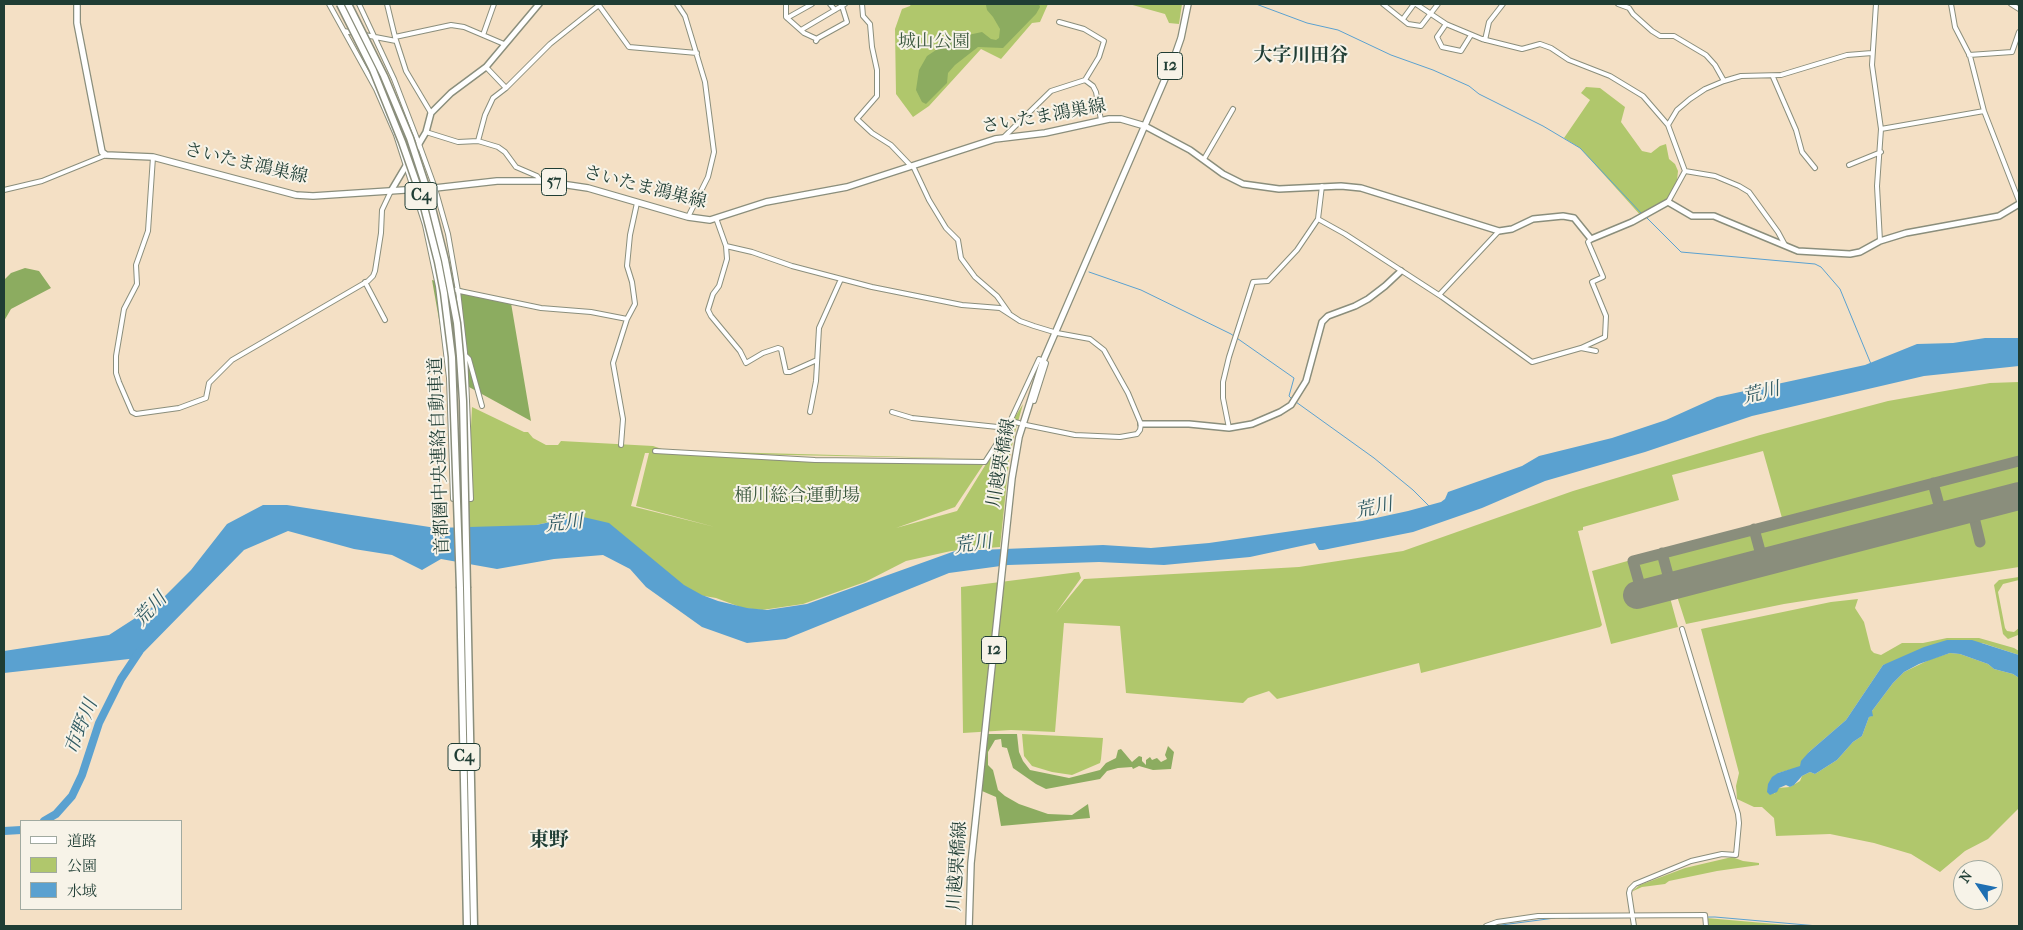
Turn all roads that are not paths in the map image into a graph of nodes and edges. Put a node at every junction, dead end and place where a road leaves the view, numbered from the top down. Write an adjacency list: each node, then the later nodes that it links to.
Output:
1 (77, 4): 64 (main road)
2 (329, 4): 35 (street)
3 (339, 4): 120 (highway, 首都圏中央連絡自動車道 / C4, bridge)
4 (348, 4): 47 (highway, 首都圏中央連絡自動車道 / C4, bridge)
5 (352, 4): 47 (highway, bridge)
6 (359, 4): 39 (street)
7 (387, 4): 40 (street)
8 (494, 4): 37 (street)
9 (540, 4): 42 (street)
10 (598, 4): 43 (street); 51 (street)
11 (677, 4): 43 (street)
12 (786, 4): 30 (street)
13 (812, 4): 30 (street)
14 (830, 4): 28 (street)
15 (844, 4): 28 (street); 34 (street)
16 (862, 4): 69 (street)
17 (1188, 4): 57 (main road, 川越栗橋線 / 12)
18 (1383, 4): 31 (street)
19 (1416, 4): 29 (street); 31 (street)
20 (1438, 4): 29 (street)
21 (1503, 4): 41 (street)
22 (1618, 4): 26 (street)
23 (1876, 4): 44 (street)
24 (1951, 4): 45 (street)
25 (2011, 4): 27 (street)
26 (1627, 5): 50 (street)
27 (2019, 9)
28 (835, 10): 34 (street)
29 (1430, 13): 31 (street); 33 (street)
30 (788, 18): 34 (street)
31 (1403, 19)
32 (1059, 22): 49 (street)
33 (1446, 24): 38 (street); 38 (street)
34 (801, 30)
35 (344, 31): 39 (street); 67 (street)
36 (2019, 32): 45 (street)
37 (483, 35): 40 (street); 42 (street)
38 (1471, 35): 41 (street)
39 (374, 36): 40 (street); 62 (street)
40 (395, 39): 54 (street)
41 (1485, 40): 56 (street)
42 (504, 44): 46 (street)
43 (697, 53): 81 (street)
44 (1872, 53): 48 (street); 58 (street)
45 (1969, 55): 53 (street)
46 (486, 66): 51 (street); 54 (street)
47 (384, 76): 121 (highway, 首都圏中央連絡自動車道 / C4, bridge)
48 (1773, 77): 50 (street); 70 (street)
49 (1085, 80): 55 (street); 60 (street)
50 (1724, 81): 56 (street)
51 (506, 88): 61 (street)
52 (1233, 109): 66 (street)
53 (1984, 111): 58 (street); 79 (street)
54 (431, 113): 59 (street)
55 (1101, 120): 57 (main road, さいたま鴻巣線 / 57); 60 (main road, さいたま鴻巣線 / 57)
56 (1668, 125): 71 (street)
57 (1145, 126): 66 (street); 98 (main road, 川越栗橋線 / 12)
58 (1881, 129): 63 (street)
59 (426, 132): 61 (street); 62 (street)
60 (1004, 137): 69 (main road, さいたま鴻巣線 / 57)
61 (478, 141): 72 (street)
62 (419, 144): 67 (street); 74 (street)
63 (1881, 152): 68 (street); 86 (street)
64 (106, 155): 65 (main road, さいたま鴻巣線 / 57); 76 (street)
65 (153, 157): 77 (main road, さいたま鴻巣線 / 57); 91 (street)
66 (1204, 159): 73 (street)
67 (406, 165): 75 (street); 77 (street)
68 (1848, 165)
69 (912, 166): 82 (main road, さいたま鴻巣線 / 57); 95 (street)
70 (1815, 168)
71 (1685, 171): 78 (street); 87 (street)
72 (541, 181): 74 (main road, さいたま鴻巣線 / 57); 80 (main road, さいたま鴻巣線 / 57)
73 (1322, 186): 83 (street); 84 (street)
74 (435, 188): 75 (main road, さいたま鴻巣線 / 57); 93 (street)
75 (414, 189): 77 (main road, さいたま鴻巣線 / 57); 92 (street)
76 (4, 190)
77 (391, 191): 91 (street)
78 (1668, 202): 85 (street); 87 (street)
79 (2019, 202): 86 (street)
80 (637, 204): 81 (main road, さいたま鴻巣線 / 57); 96 (street)
81 (688, 217): 82 (main road, さいたま鴻巣線 / 57)
82 (716, 218): 88 (street)
83 (1318, 219): 89 (street); 113 (street)
84 (1499, 231): 85 (street); 94 (street)
85 (1591, 239): 99 (street)
86 (1880, 241): 87 (street)
87 (1785, 245)
88 (726, 246): 90 (street); 102 (street)
89 (1401, 271): 94 (street); 113 (street)
90 (842, 279): 95 (street); 102 (street)
91 (365, 282): 97 (street)
92 (438, 286): 93 (street); 115 (street)
93 (458, 291): 96 (street); 101 (street)
94 (1439, 295): 99 (street)
95 (1009, 313): 98 (street)
96 (627, 319): 116 (street)
97 (385, 320)
98 (1057, 333): 103 (main road, 川越栗橋線 / 12); 111 (street)
99 (1581, 348): 100 (street)
100 (1596, 351)
101 (465, 355): 105 (street); 114 (street)
102 (817, 360): 106 (street)
103 (1043, 361): 104 (street); 108 (street); 122 (main road, 川越栗橋線 / 12)
104 (1034, 401)
105 (482, 406)
106 (810, 412)
107 (892, 412): 112 (street)
108 (1010, 421): 109 (street); 112 (street)
109 (1018, 423)
110 (1026, 424): 111 (street)
111 (1141, 424): 113 (street)
112 (1007, 428): 117 (street)
113 (1228, 428)
114 (469, 437): 115 (street); 115 (street)
115 (450, 439)
116 (621, 445)
117 (655, 451)
118 (1682, 629): 119 (street)
119 (1632, 917): 123 (street); 124 (street); 125 (street)
120 (467, 926)
121 (474, 926)
122 (969, 926)
123 (1486, 926)
124 (1634, 926)
125 (1706, 926)

